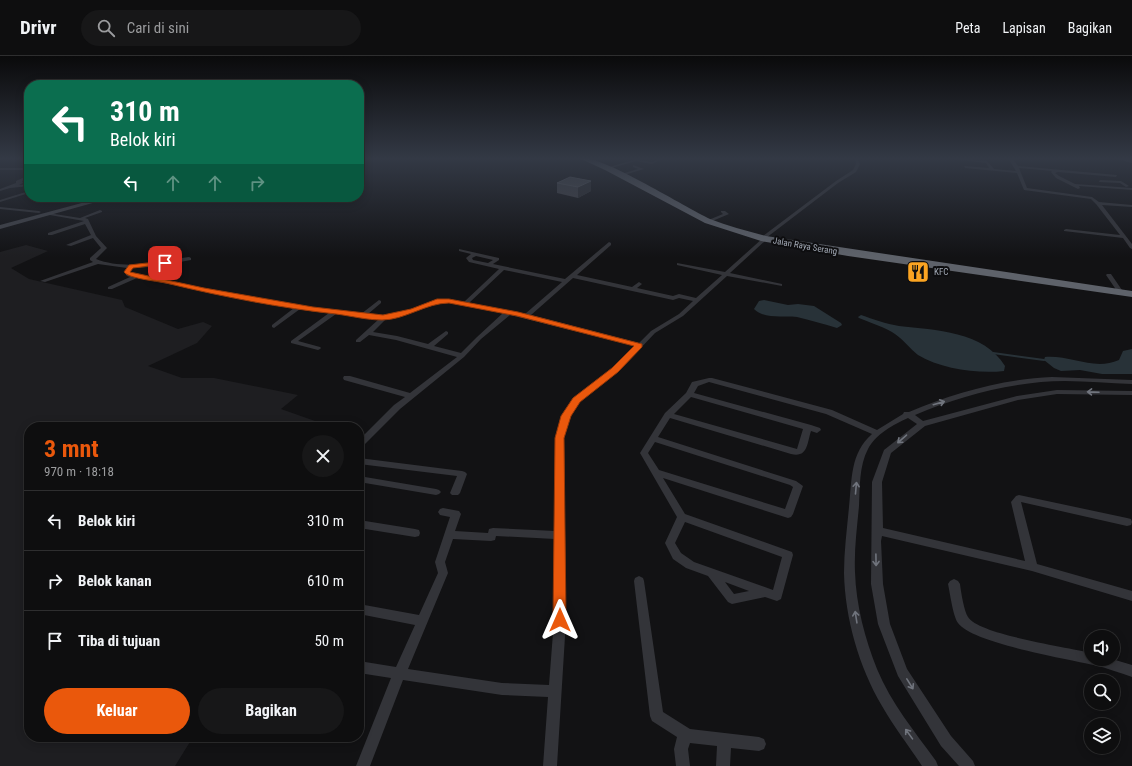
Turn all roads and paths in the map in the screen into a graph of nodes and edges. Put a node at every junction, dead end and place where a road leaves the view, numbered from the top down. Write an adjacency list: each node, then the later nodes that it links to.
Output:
1 (652, 191): 18 (highway, Jalan Raya Serang)
2 (825, 191): 25 (street)
3 (1043, 191): 6 (street)
4 (1080, 191): 6 (street)
5 (24, 194): 7 (street)
6 (1084, 196): 10 (street)
7 (0, 201)
8 (76, 202): 14 (main road)
9 (93, 202): 16 (main road)
10 (1098, 203): 11 (street); 21 (street)
11 (1132, 206)
12 (0, 208): 14 (street)
13 (100, 211): 17 (street)
14 (39, 212): 19 (main road)
15 (724, 212): 18 (street)
16 (50, 214): 17 (street); 20 (main road)
17 (84, 220): 22 (street); 23 (street)
18 (708, 221): 25 (highway, Jalan Raya Serang)
19 (0, 222)
20 (0, 227)
21 (1118, 232): 24 (street); 24 (street)
22 (50, 234)
23 (94, 236): 26 (street); 32 (street)
24 (1123, 237): 28 (street)
25 (764, 238): 37 (street); 47 (highway, Jalan Raya Serang)
26 (69, 244)
27 (609, 244): 40 (street)
28 (1132, 247)
29 (461, 250): 30 (street)
30 (475, 254): 34 (street); 34 (street)
31 (189, 259): 35 (street)
32 (98, 262): 35 (street); 41 (street)
33 (679, 264): 37 (street)
34 (489, 265): 36 (street)
35 (131, 266): 39 (street)
36 (503, 268): 42 (street); 50 (street)
37 (725, 274): 44 (street); 48 (street)
38 (1109, 275): 47 (street)
39 (137, 276): 45 (street); 51 (street)
40 (573, 276): 42 (street); 46 (street)
41 (44, 281)
42 (565, 281): 55 (street)
43 (639, 284): 46 (street)
44 (780, 285)
45 (110, 288)
46 (633, 289): 48 (street)
47 (1128, 295)
48 (697, 300): 61 (street)
49 (379, 302): 54 (street)
50 (465, 304): 53 (street); 56 (street)
51 (299, 307): 52 (street); 57 (street)
52 (335, 312): 54 (street); 63 (street)
53 (509, 312): 55 (street); 64 (street)
54 (363, 315): 56 (street)
55 (526, 316): 61 (street)
56 (383, 318): 58 (street)
57 (274, 326)
58 (368, 333): 60 (street); 62 (street)
59 (446, 333): 62 (street)
60 (358, 341)
61 (640, 345): 90 (street)
62 (429, 347): 64 (street)
63 (318, 348)
64 (462, 356): 69 (street)
65 (347, 378): 69 (street)
66 (1132, 382): 70 (street, one-way to 66)
67 (1132, 393): 72 (street, one-way to 72)
68 (689, 394): 71 (street); 73 (street); 75 (street)
69 (412, 396): 77 (street)
70 (907, 414): 72 (street); 75 (street)
71 (668, 415): 73 (street); 76 (street)
72 (922, 424): 87 (street, one-way to 87)
73 (808, 427): 74 (street)
74 (817, 430)
75 (877, 433): 112 (street, one-way to 75)
76 (653, 438): 79 (street); 79 (street)
77 (364, 440)
78 (364, 462): 82 (street)
79 (655, 472): 84 (street)
80 (364, 480): 81 (street)
81 (436, 492)
82 (455, 493)
83 (443, 512): 89 (street)
84 (682, 517): 92 (street); 95 (street)
85 (1127, 522): 91 (street)
86 (364, 525): 88 (street)
87 (878, 531): 91 (street); 113 (street, one-way to 113)
88 (415, 534)
89 (448, 535): 90 (street); 98 (street)
90 (560, 535): 104 (street)
91 (1032, 566): 96 (street)
92 (711, 572): 95 (street); 95 (street)
93 (639, 582): 105 (street)
94 (954, 584): 99 (street)
95 (766, 592)
96 (1132, 596)
97 (364, 610): 98 (street)
98 (422, 621): 103 (street)
99 (1084, 657)
100 (1115, 666): 102 (street)
101 (364, 669): 103 (street)
102 (1132, 671)
103 (399, 674): 104 (street); 108 (street)
104 (554, 691): 109 (street)
105 (688, 736): 106 (street); 110 (street)
106 (724, 740): 107 (street); 111 (street)
107 (759, 744)
108 (362, 766)
109 (550, 766)
110 (683, 766)
111 (723, 766)
112 (931, 766)
113 (968, 766)

